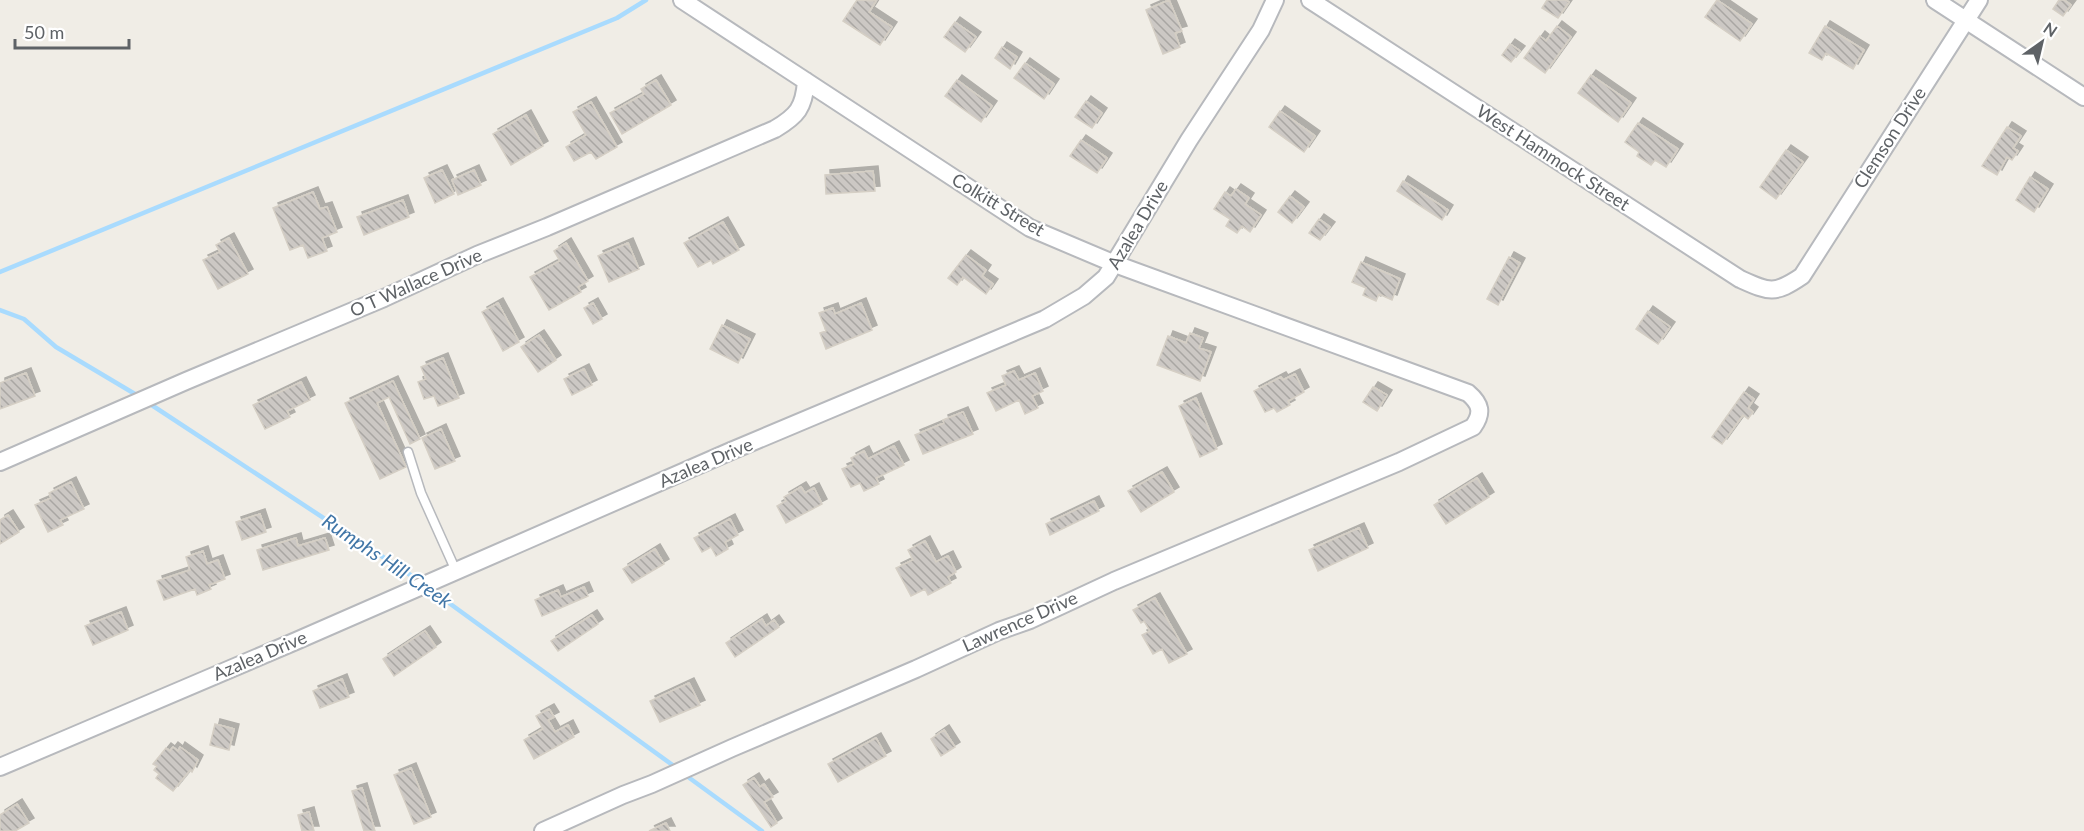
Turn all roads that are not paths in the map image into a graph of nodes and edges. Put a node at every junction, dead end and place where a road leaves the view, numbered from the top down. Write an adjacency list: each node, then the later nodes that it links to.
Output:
1 (682, 0): 7 (street, Colkitt Street)
2 (1275, 0): 9 (street, Azalea Drive)
3 (1310, 0): 10 (street, West Hammock Street)
4 (1935, 0): 6 (street)
5 (1979, 0): 6 (street, Clemson Drive)
6 (1966, 20): 8 (street); 10 (street, Clemson Drive)
7 (806, 81): 9 (street, Colkitt Street); 13 (street, O T Wallace Drive)
8 (2084, 97)
9 (1115, 264): 11 (street, Colkitt Street); 14 (street, Azalea Drive)
10 (1802, 276)
11 (1478, 402): 16 (street, Lawrence Drive)
12 (408, 452): 14 (lane)
13 (0, 462)
14 (456, 571): 15 (street, Azalea Drive)
15 (0, 767)
16 (543, 831)

